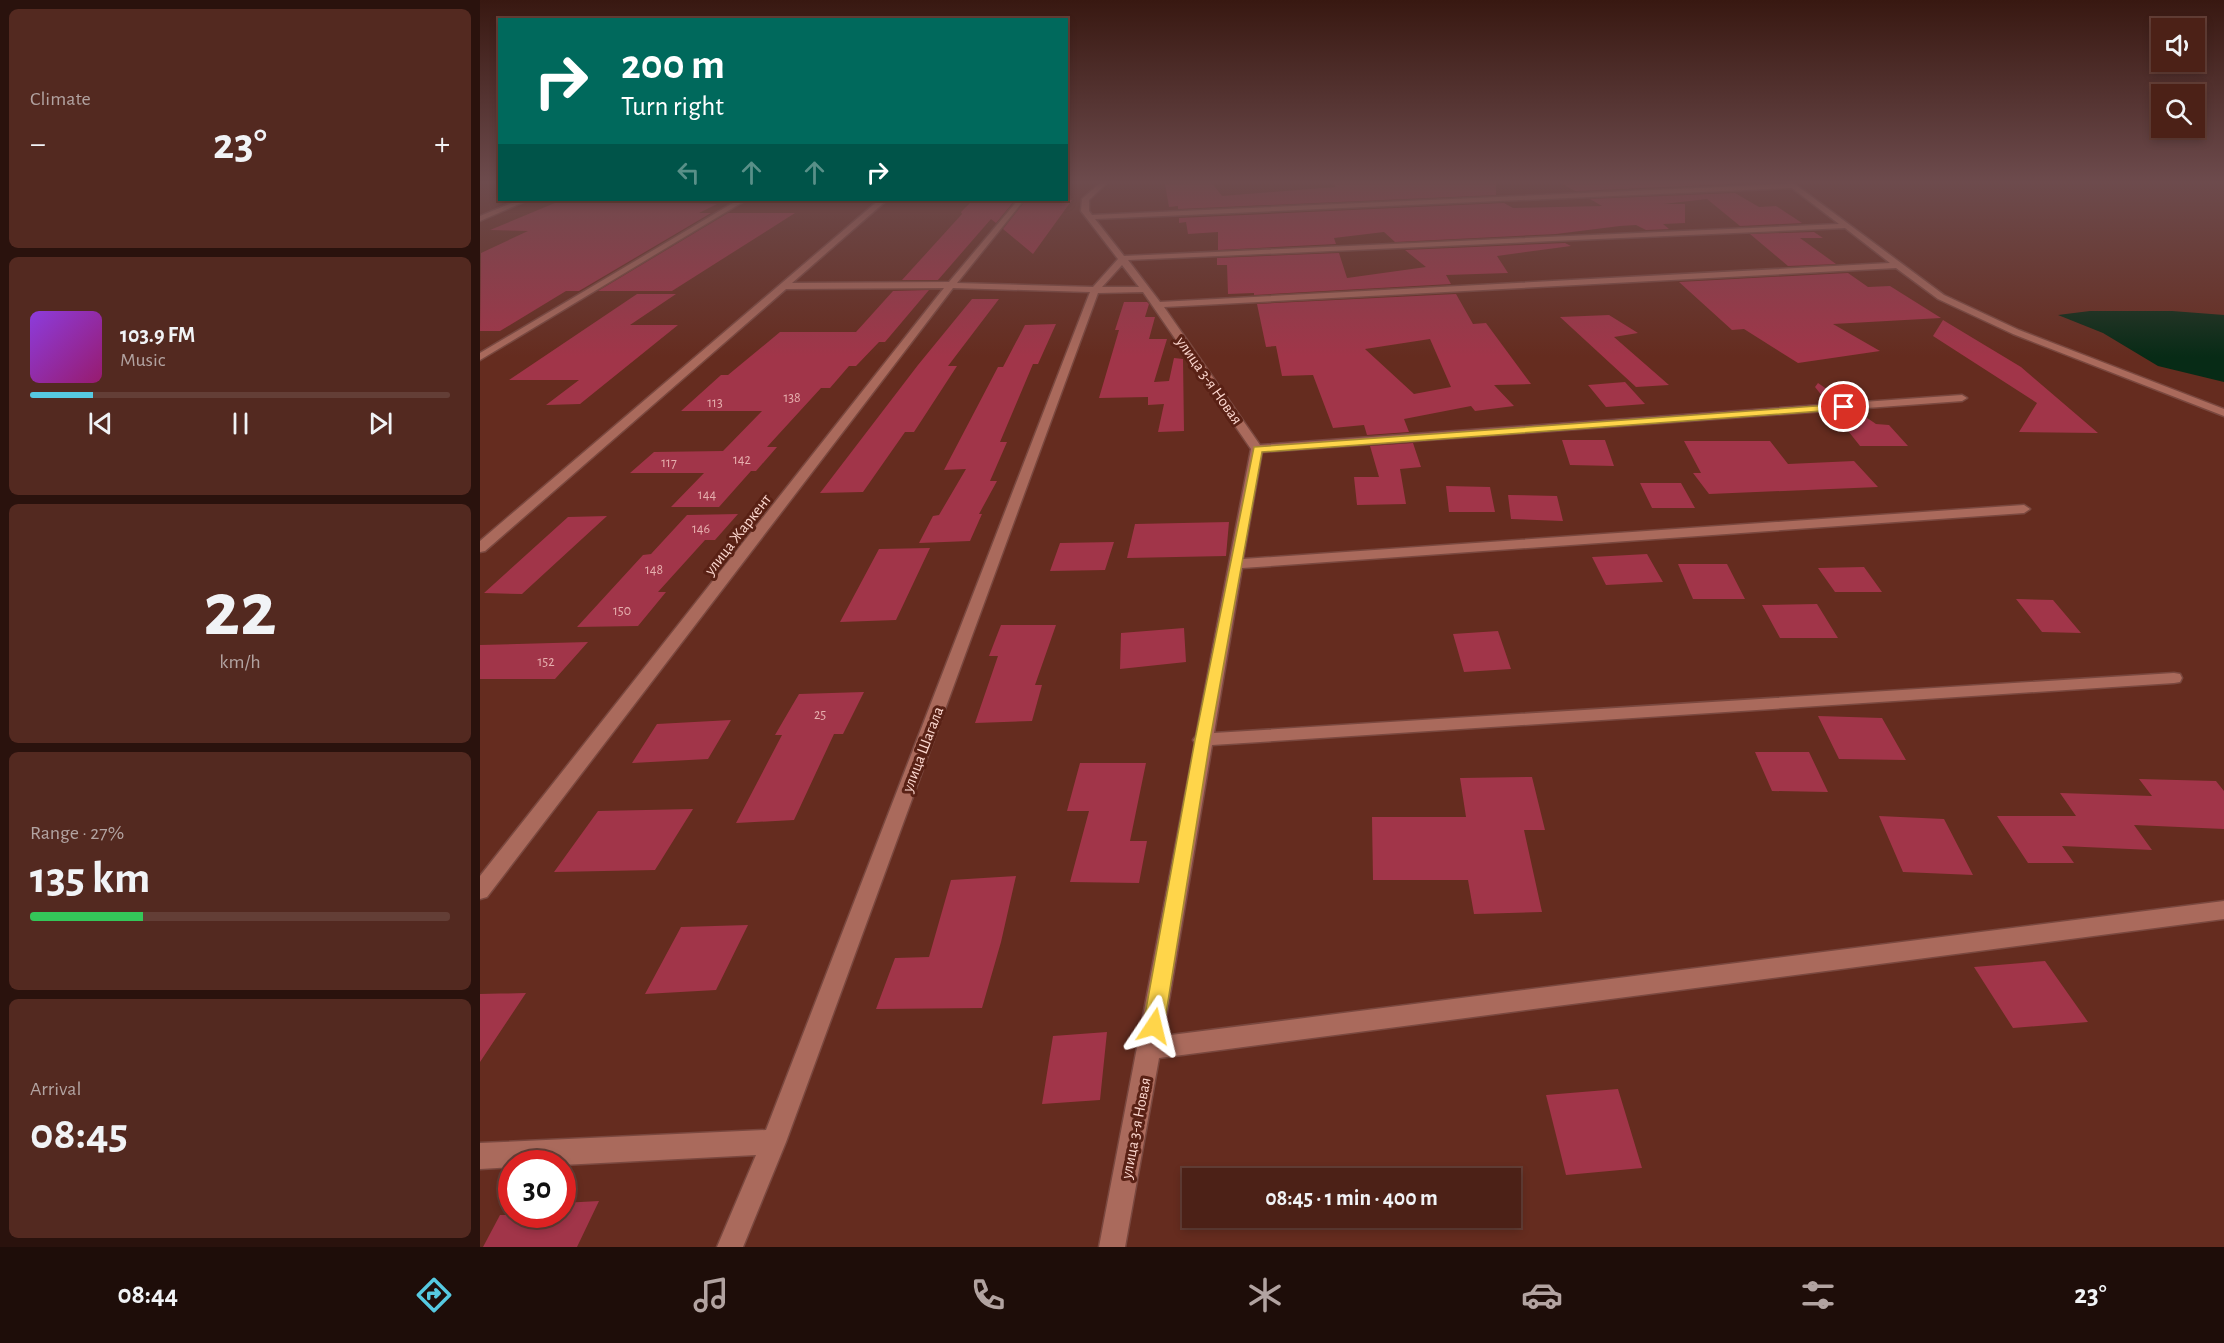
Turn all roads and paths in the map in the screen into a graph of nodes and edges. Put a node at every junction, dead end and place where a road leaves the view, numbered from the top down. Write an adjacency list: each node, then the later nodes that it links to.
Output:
1 (675, 240): 14 (street)
2 (837, 240): 10 (street)
3 (988, 240): 9 (street, улица Жаркент)
4 (1110, 240): 7 (street, улица 3-я Новая)
5 (1526, 240): 7 (street)
6 (1865, 240): 8 (street)
7 (1124, 258): 11 (street, улица 3-я Новая); 12 (street, улица Шагала)
8 (1897, 265): 13 (street); 16 (street)
9 (951, 285): 10 (street); 12 (street); 23 (street, улица Жаркент)
10 (784, 286): 19 (street)
11 (1146, 289): 12 (street); 13 (street, улица 3-я Новая)
12 (1095, 290): 26 (street, улица Шагала)
13 (1158, 305): 17 (street, улица 3-я Новая)
14 (480, 357)
15 (1962, 398): 17 (street)
16 (2224, 412)
17 (1257, 449): 20 (street, улица 3-я Новая)
18 (2024, 508): 20 (street)
19 (480, 548)
20 (1236, 564): 22 (street, улица 3-я Новая)
21 (2174, 678): 22 (street)
22 (1203, 740): 25 (street, улица 3-я Новая)
23 (480, 891)
24 (2224, 910): 25 (street)
25 (1150, 1048): 29 (street, улица 3-я Новая)
26 (774, 1142): 27 (street); 28 (street, улица Шагала)
27 (480, 1156)
28 (730, 1247)
29 (1112, 1247)

